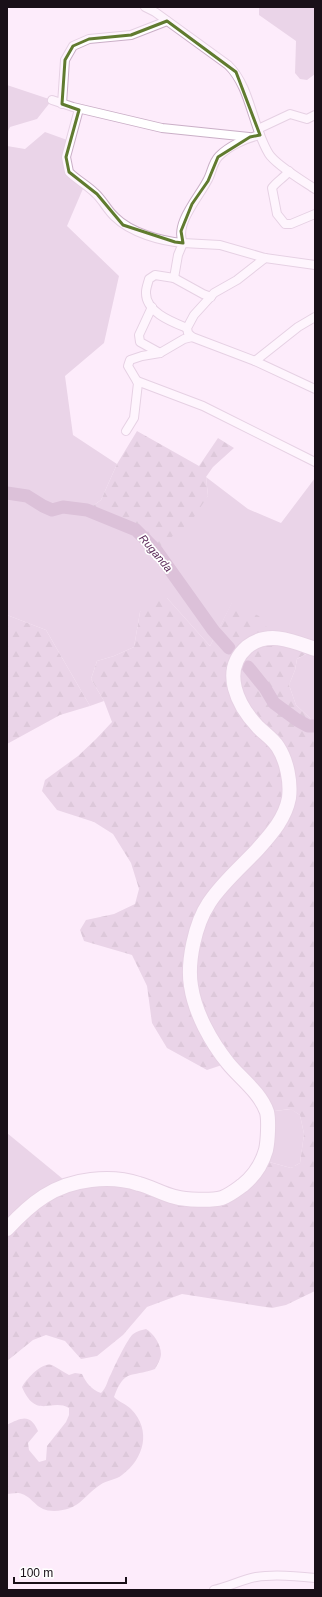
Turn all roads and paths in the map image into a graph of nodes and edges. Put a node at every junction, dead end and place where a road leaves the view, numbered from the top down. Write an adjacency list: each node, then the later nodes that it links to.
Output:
1 (145, 7): 2 (street)
2 (159, 11): 3 (street)
3 (167, 20): 5 (street); 8 (street)
4 (52, 100): 5 (street)
5 (62, 104): 6 (street)
6 (79, 109): 9 (street); 13 (street)
7 (315, 114): 8 (street)
8 (259, 132): 9 (street); 10 (street)
9 (250, 137): 13 (street)
10 (289, 171): 11 (street); 12 (street)
11 (315, 189)
12 (315, 214)
13 (183, 243): 14 (street); 16 (street)
14 (265, 258): 15 (street); 17 (street)
15 (315, 265)
16 (174, 278): 17 (street); 18 (street)
17 (211, 297): 20 (street)
18 (152, 307): 20 (street); 22 (street)
19 (315, 317): 23 (street)
20 (187, 328): 21 (street)
21 (192, 337): 22 (street); 23 (street)
22 (160, 353): 24 (street)
23 (255, 361): 25 (street)
24 (137, 381): 26 (street); 27 (street)
25 (315, 389)
26 (126, 431)
27 (315, 462)
28 (315, 649): 29 (highway)
29 (7, 1229)
30 (315, 1578): 31 (street)
31 (214, 1590)

